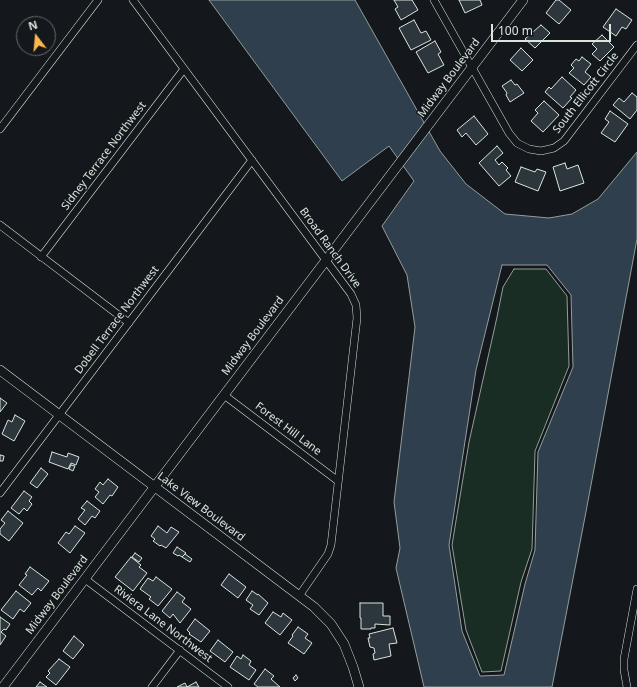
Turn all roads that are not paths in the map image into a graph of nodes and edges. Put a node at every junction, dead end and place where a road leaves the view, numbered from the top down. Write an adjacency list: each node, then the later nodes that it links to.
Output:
1 (98, 0): 8 (street)
2 (133, 0): 7 (street, Broad Ranch Drive)
3 (434, 0): 6 (street, South Ellicott Circle)
4 (523, 0): 6 (street, Midway Boulevard)
5 (637, 45): 6 (street, South Ellicott Circle)
6 (472, 67): 12 (street, Midway Boulevard)
7 (184, 68): 9 (street, Broad Ranch Drive); 11 (street, Sidney Terrace Northwest)
8 (0, 129)
9 (252, 160): 12 (street, Broad Ranch Drive); 13 (street, Dobell Terrace Northwest)
10 (0, 225): 11 (street)
11 (41, 257): 13 (street)
12 (326, 260): 15 (street, Midway Boulevard); 17 (street, Broad Ranch Drive)
13 (129, 323): 16 (street, Dobell Terrace Northwest)
14 (0, 370): 16 (street, Lake View Boulevard)
15 (224, 395): 17 (street, Forest Hill Lane); 18 (street, Midway Boulevard)
16 (59, 415): 18 (street, Lake View Boulevard); 19 (street, Dobell Terrace Northwest)
17 (338, 482): 22 (street, Broad Ranch Drive)
18 (154, 487): 20 (street, Midway Boulevard); 22 (street, Lake View Boulevard)
19 (0, 493)
20 (84, 579): 23 (street, Riviera Lane Northwest); 24 (street, Midway Boulevard)
21 (637, 589): 28 (street)
22 (299, 596): 27 (street, Lake View Boulevard)
23 (180, 650): 25 (street); 26 (street, Riviera Lane Northwest)
24 (3, 687)
25 (152, 687)
26 (228, 687)
27 (359, 687)
28 (627, 687)

